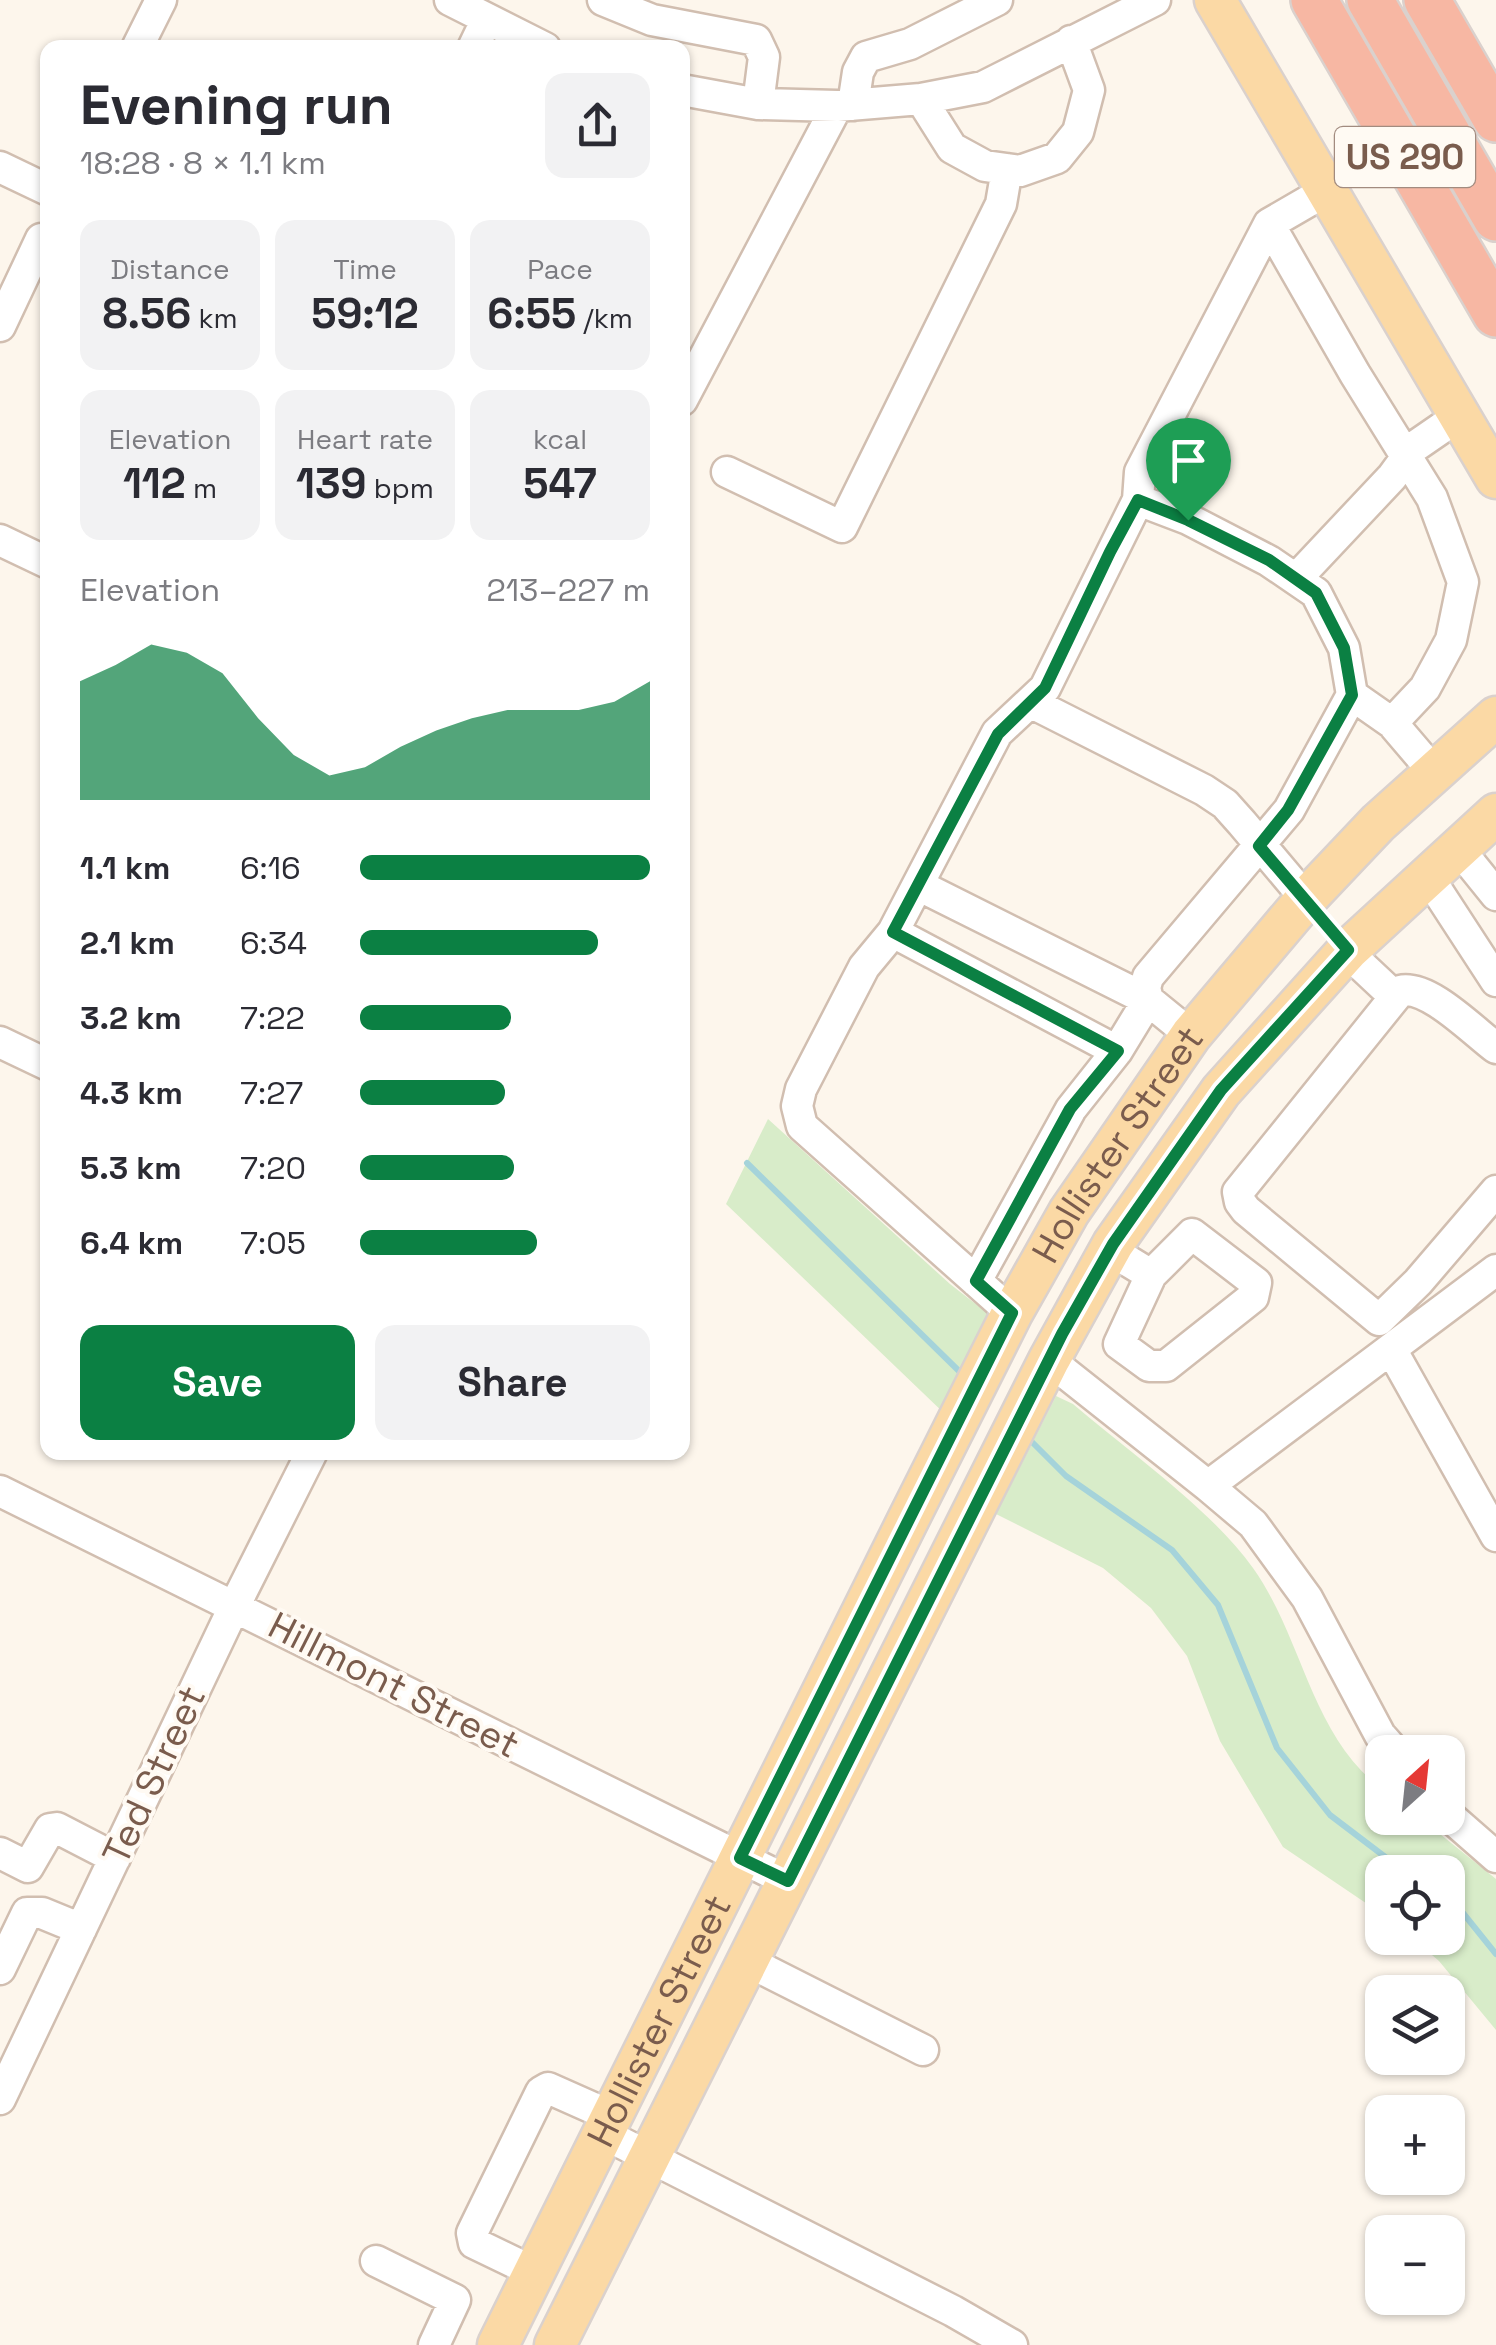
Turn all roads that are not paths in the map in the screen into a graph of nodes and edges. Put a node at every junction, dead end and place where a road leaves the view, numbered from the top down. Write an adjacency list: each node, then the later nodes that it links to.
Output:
1 (161, 0): 11 (street)
2 (602, 0): 17 (street)
3 (997, 0): 18 (street)
4 (1156, 0): 14 (street)
5 (1215, 0): 23 (main road)
6 (1314, 0): 27 (highway, US 290)
7 (1370, 0): 24 (highway)
8 (1427, 0): 19 (highway, US 290)
9 (454, 1): 10 (street)
10 (488, 19): 12 (street); 13 (street)
11 (141, 40)
12 (477, 40)
13 (529, 40)
14 (1071, 41): 16 (street); 21 (street)
15 (690, 91): 17 (street)
16 (921, 99): 18 (street); 21 (street)
17 (758, 104): 18 (street)
18 (845, 106): 29 (street)
19 (1496, 120)
20 (0, 167): 22 (street)
21 (1006, 169): 32 (street)
22 (40, 186)
23 (1326, 191): 25 (street); 30 (main road)
24 (1496, 218)
25 (1269, 224): 31 (street); 34 (street)
26 (40, 239): 28 (street)
27 (1496, 314)
28 (0, 326)
29 (690, 386)
30 (1459, 416): 31 (street); 33 (main road)
31 (1406, 456): 37 (street); 41 (street)
32 (727, 472)
33 (1496, 478)
34 (1138, 500): 37 (street); 39 (street)
35 (0, 540): 36 (street)
36 (40, 559)
37 (1296, 579): 38 (street)
38 (1352, 695): 41 (street); 44 (street)
39 (1032, 703): 44 (street); 47 (street)
40 (1496, 717): 42 (main road, Hollister Street)
41 (1392, 723): 42 (street)
42 (1433, 770): 49 (main road, Hollister Street)
43 (1496, 814): 45 (main road, Hollister Street)
44 (1259, 846): 49 (street); 55 (street)
45 (1458, 848): 46 (main road, Hollister Street); 48 (street)
46 (1427, 875): 52 (main road, Hollister Street); 53 (street)
47 (918, 886): 51 (street); 55 (street)
48 (1496, 896): 50 (street)
49 (1306, 898): 52 (main road); 57 (main road, Hollister Street)
50 (1496, 917)
51 (893, 932): 60 (street); 68 (street)
52 (1347, 951): 54 (street); 65 (main road, Hollister Street)
53 (1495, 979): 56 (street)
54 (1395, 997): 56 (street); 63 (street)
55 (1148, 1000): 57 (street); 60 (street)
56 (1455, 1016): 59 (street)
57 (1192, 1035): 64 (main road, Hollister Street)
58 (0, 1042): 61 (street)
59 (1496, 1048)
60 (1118, 1051): 62 (street)
61 (40, 1061)
62 (1028, 1189): 64 (street); 68 (street)
63 (1496, 1191)
64 (1069, 1212): 69 (main road, Hollister Street)
65 (1110, 1250): 67 (street); 71 (main road, Hollister Street)
66 (1496, 1270): 70 (street)
67 (1151, 1275): 67 (street)
68 (976, 1281): 69 (street)
69 (1012, 1313): 82 (main road, Hollister Street)
70 (1391, 1349): 73 (street); 75 (street)
71 (1049, 1360): 73 (street); 84 (main road, Hollister Street)
72 (308, 1460): 76 (street, Ted Street)
73 (1208, 1486): 77 (street)
74 (0, 1491): 76 (street, Hillmont Street)
75 (1496, 1536)
76 (235, 1605): 81 (street, Ted Street); 82 (street, Hillmont Street)
77 (1380, 1735)
78 (1465, 1830): 80 (street)
79 (0, 1853): 83 (street)
80 (1496, 1856)
81 (114, 1858): 83 (street); 86 (street, Ted Street)
82 (740, 1858): 84 (street, Hillmont Street); 92 (main road, Hollister Street)
83 (28, 1867): 85 (street)
84 (788, 1881): 87 (main road, Hollister Street)
85 (27, 1913): 86 (street); 88 (street)
86 (81, 1928): 90 (street, Ted Street)
87 (748, 1961): 89 (street); 93 (main road, Hollister Street)
88 (0, 1969)
89 (924, 2050)
90 (9, 2055): 91 (street, Ted Street)
91 (0, 2100)
92 (608, 2125): 93 (street); 95 (main road, Hollister Street); 95 (street)
93 (649, 2157): 98 (main road, Hollister Street); 99 (street)
94 (376, 2262): 96 (street)
95 (534, 2272): 97 (main road, Hollister Street)
96 (434, 2345)
97 (498, 2345)
98 (555, 2345)
99 (1012, 2345)

